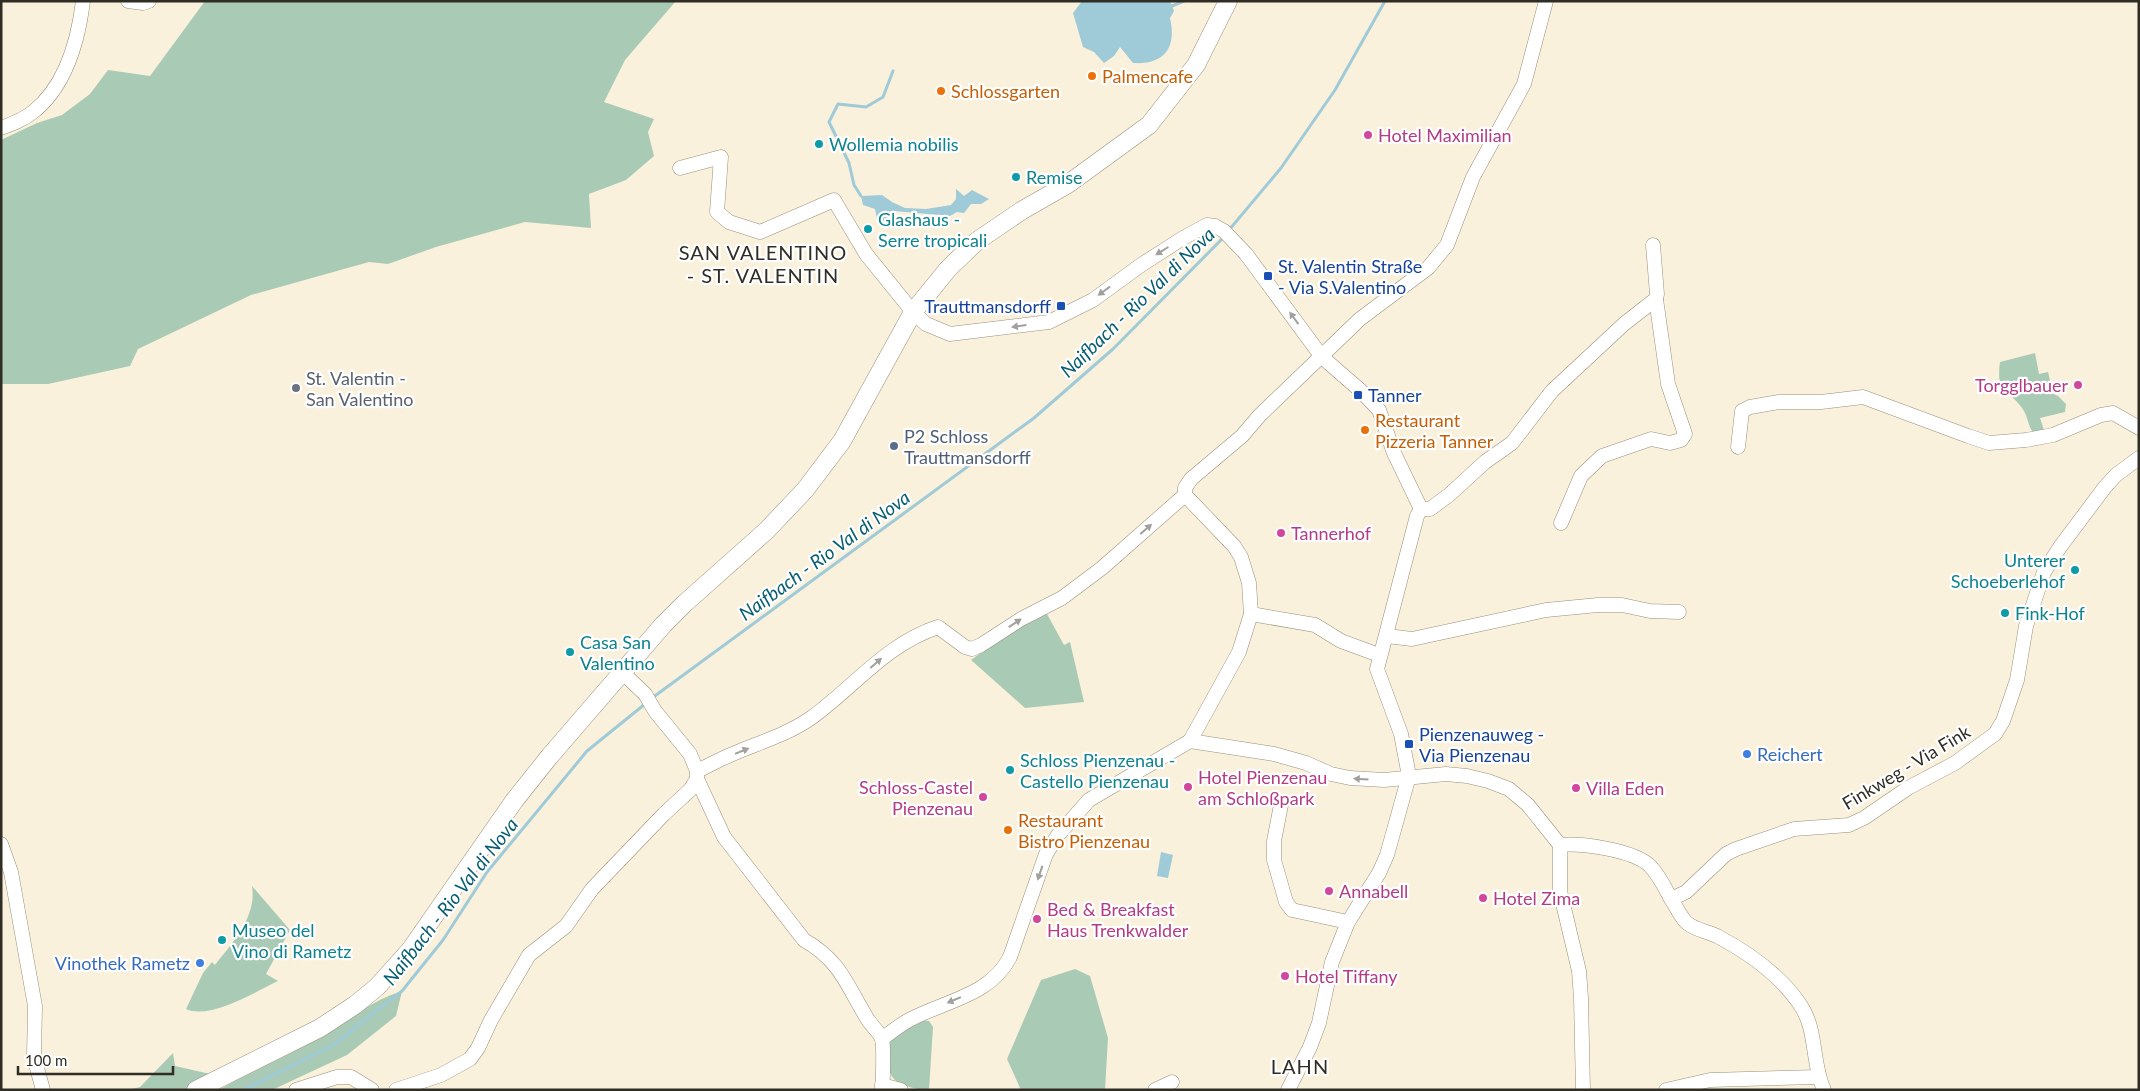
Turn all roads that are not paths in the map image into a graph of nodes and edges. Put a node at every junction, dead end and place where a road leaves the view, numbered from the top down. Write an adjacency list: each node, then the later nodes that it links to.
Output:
1 (83, 1): 6 (street)
2 (128, 1): 3 (street)
3 (149, 1)
4 (1228, 1): 10 (main road)
5 (1546, 1): 11 (street)
6 (1, 128)
7 (680, 168): 10 (street)
8 (1653, 244): 9 (street)
9 (1656, 299): 16 (street); 17 (street)
10 (913, 312): 11 (street, one-way to 10); 22 (main road)
11 (1322, 357): 15 (street); 16 (street)
12 (2139, 428): 13 (street)
13 (1738, 448)
14 (2139, 458): 29 (street, Finkweg - Via Fink)
15 (1186, 495): 19 (street); 24 (street, one-way to 15)
16 (1421, 510): 20 (street)
17 (1561, 523)
18 (1679, 612): 20 (street)
19 (1251, 614): 21 (street); 23 (street)
20 (1387, 636): 21 (street)
21 (1379, 656): 25 (street)
22 (623, 673): 24 (street); 37 (main road)
23 (1190, 741): 25 (street, one-way to 23); 31 (street, one-way to 31)
24 (697, 775): 31 (street); 40 (street)
25 (1409, 776): 28 (street); 30 (street)
26 (1281, 805): 30 (street)
27 (1, 844): 36 (street)
28 (1560, 845): 29 (street); 44 (street)
29 (1671, 899): 33 (street)
30 (1348, 922): 43 (street)
31 (882, 1039): 35 (street)
32 (1172, 1082): 42 (street)
33 (1821, 1083): 34 (street)
34 (1750, 1084): 45 (street)
35 (882, 1087): 41 (street)
36 (42, 1088)
37 (196, 1090)
38 (296, 1090): 39 (street)
39 (372, 1090)
40 (396, 1090)
41 (901, 1090)
42 (1155, 1090)
43 (1288, 1090)
44 (1583, 1090)
45 (1666, 1090)

